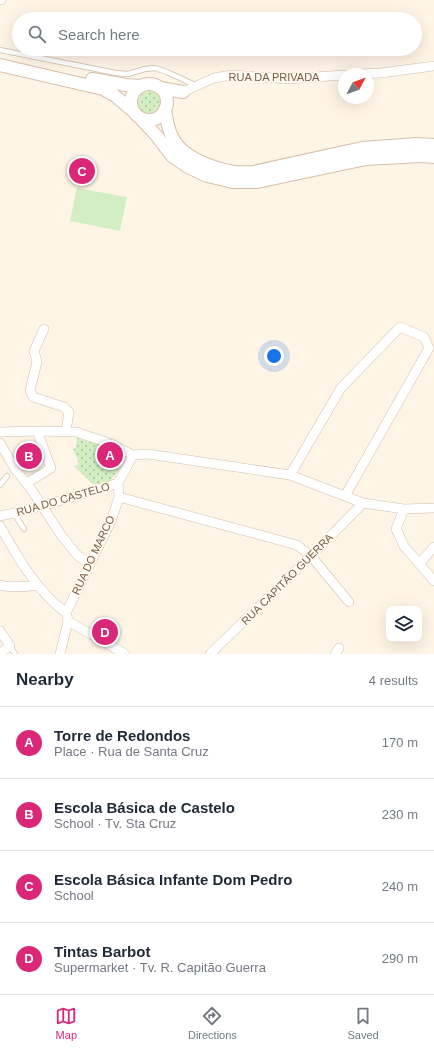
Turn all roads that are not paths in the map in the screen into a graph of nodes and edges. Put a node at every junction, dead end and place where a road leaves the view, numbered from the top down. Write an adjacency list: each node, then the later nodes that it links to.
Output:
1 (0, 50): 2 (lane)
2 (12, 52)
3 (30, 56): 10 (lane)
4 (0, 57): 9 (main road)
5 (0, 65): 14 (main road)
6 (434, 66): 7 (street)
7 (374, 73)
8 (338, 75): 10 (street, RUA DA PRIVADA)
9 (141, 86): 11 (main road); 14 (main road)
10 (195, 86): 12 (street, RUA DA PRIVADA)
11 (160, 88): 12 (main road); 13 (main road)
12 (183, 92): 13 (main road)
13 (166, 107): 14 (main road); 15 (main road)
14 (136, 114): 16 (main road)
15 (434, 145)
16 (434, 157)
17 (44, 328): 20 (street)
18 (430, 338): 24 (street); 30 (street)
19 (37, 431): 20 (street); 21 (street); 26 (street)
20 (66, 431): 23 (street)
21 (0, 432)
22 (0, 443): 26 (street)
23 (133, 455): 24 (street); 27 (street, RUA DO CASTELO)
24 (290, 475): 30 (street)
25 (7, 476): 28 (lane)
26 (27, 483): 32 (street)
27 (118, 484): 29 (street); 32 (street, RUA DO CASTELO)
28 (0, 485)
29 (119, 496): 40 (street); 42 (street, RUA DO MARCO)
30 (345, 496): 31 (street)
31 (363, 503): 34 (street); 40 (street, RUA CAPITÃO GUERRA)
32 (42, 506): 35 (street, RUA DO CASTELO); 42 (street)
33 (434, 508): 34 (street)
34 (404, 509): 41 (street)
35 (14, 513): 36 (street, RUA DO CASTELO); 38 (lane)
36 (0, 516)
37 (0, 526): 45 (street)
38 (24, 529)
39 (434, 547): 41 (street)
40 (311, 556): 46 (street); 53 (street, RUA CAPITÃO GUERRA)
41 (420, 563): 43 (street)
42 (90, 564): 47 (street, RUA DO MARCO)
43 (434, 581)
44 (0, 585): 45 (street)
45 (37, 586): 47 (street)
46 (349, 602)
47 (67, 617): 51 (street, RUA DO MARCO); 52 (street)
48 (0, 631): 49 (street)
49 (12, 650): 50 (street)
50 (0, 653)
51 (60, 654)
52 (125, 654)
53 (210, 654)

